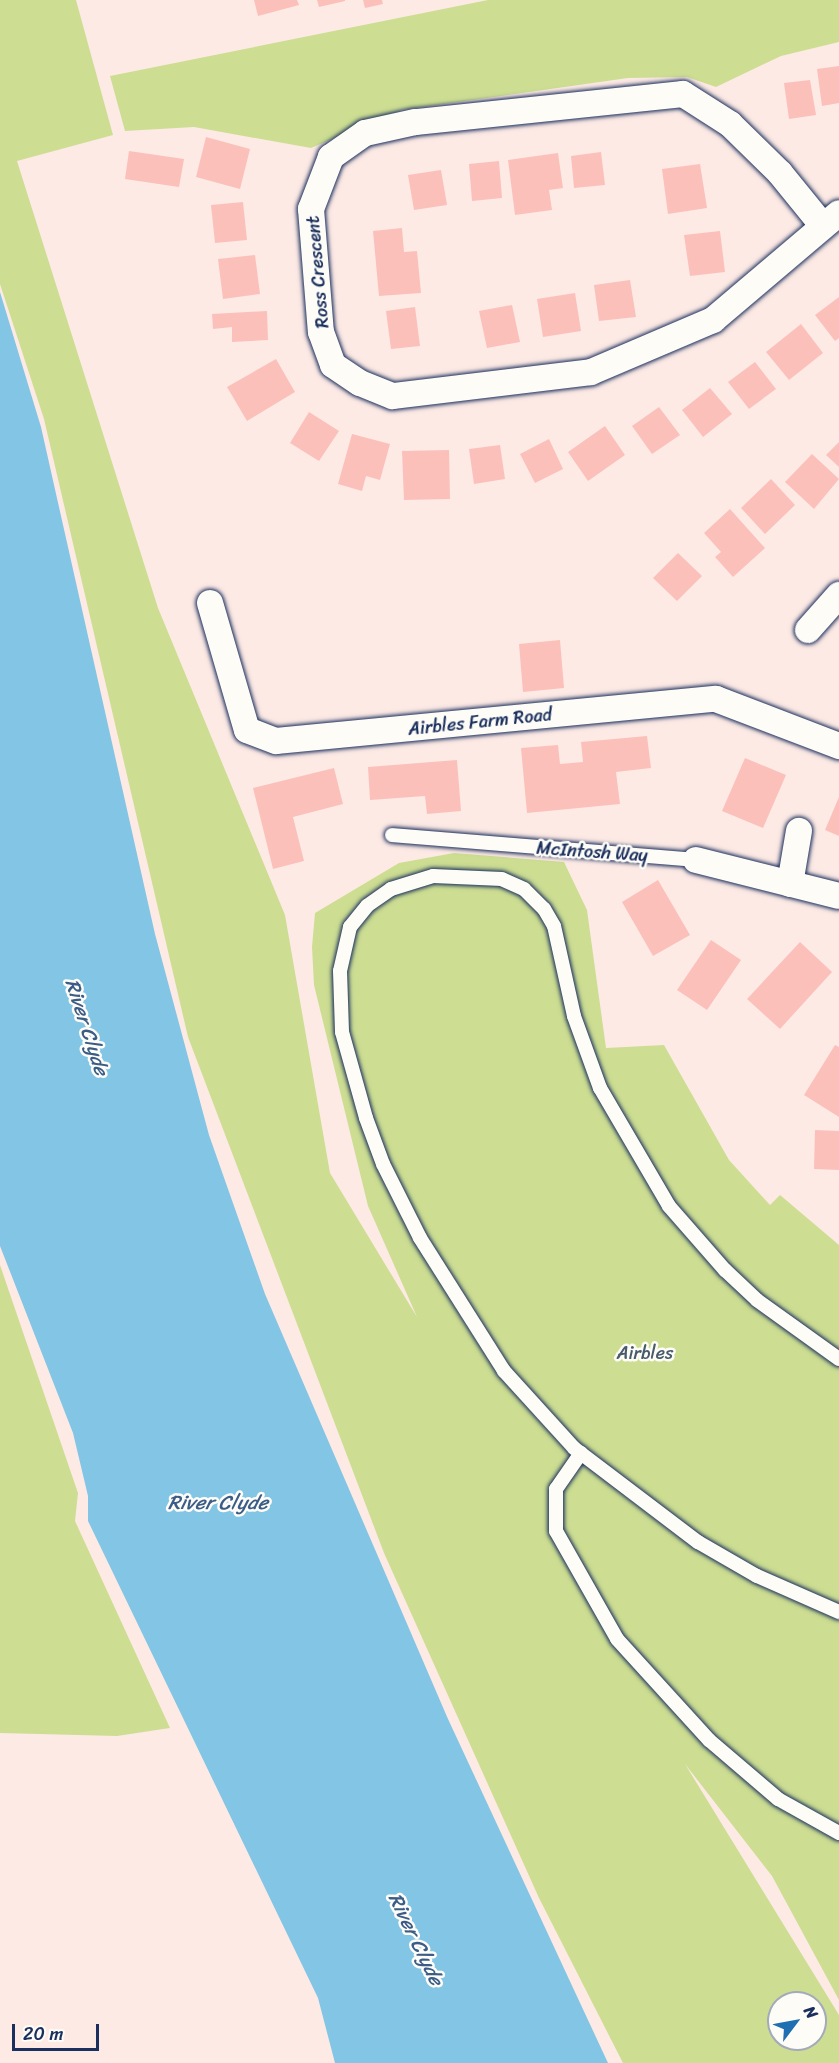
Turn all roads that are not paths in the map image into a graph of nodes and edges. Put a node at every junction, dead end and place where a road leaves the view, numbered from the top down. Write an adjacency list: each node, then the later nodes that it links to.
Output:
1 (831, 220): 1 (street, Ross Crescent)
2 (839, 595): 4 (street)
3 (210, 603): 5 (street, Airbles Farm Road)
4 (808, 630)
5 (839, 746)
6 (799, 831): 9 (street)
7 (392, 835): 8 (lane, McIntosh Way)
8 (696, 860): 9 (street, McIntosh Way)
9 (790, 884): 10 (street, McIntosh Way)
10 (839, 896)
11 (839, 1359): 12 (lane)
12 (581, 1453): 13 (lane); 14 (lane)
13 (839, 1612)
14 (839, 1833)

